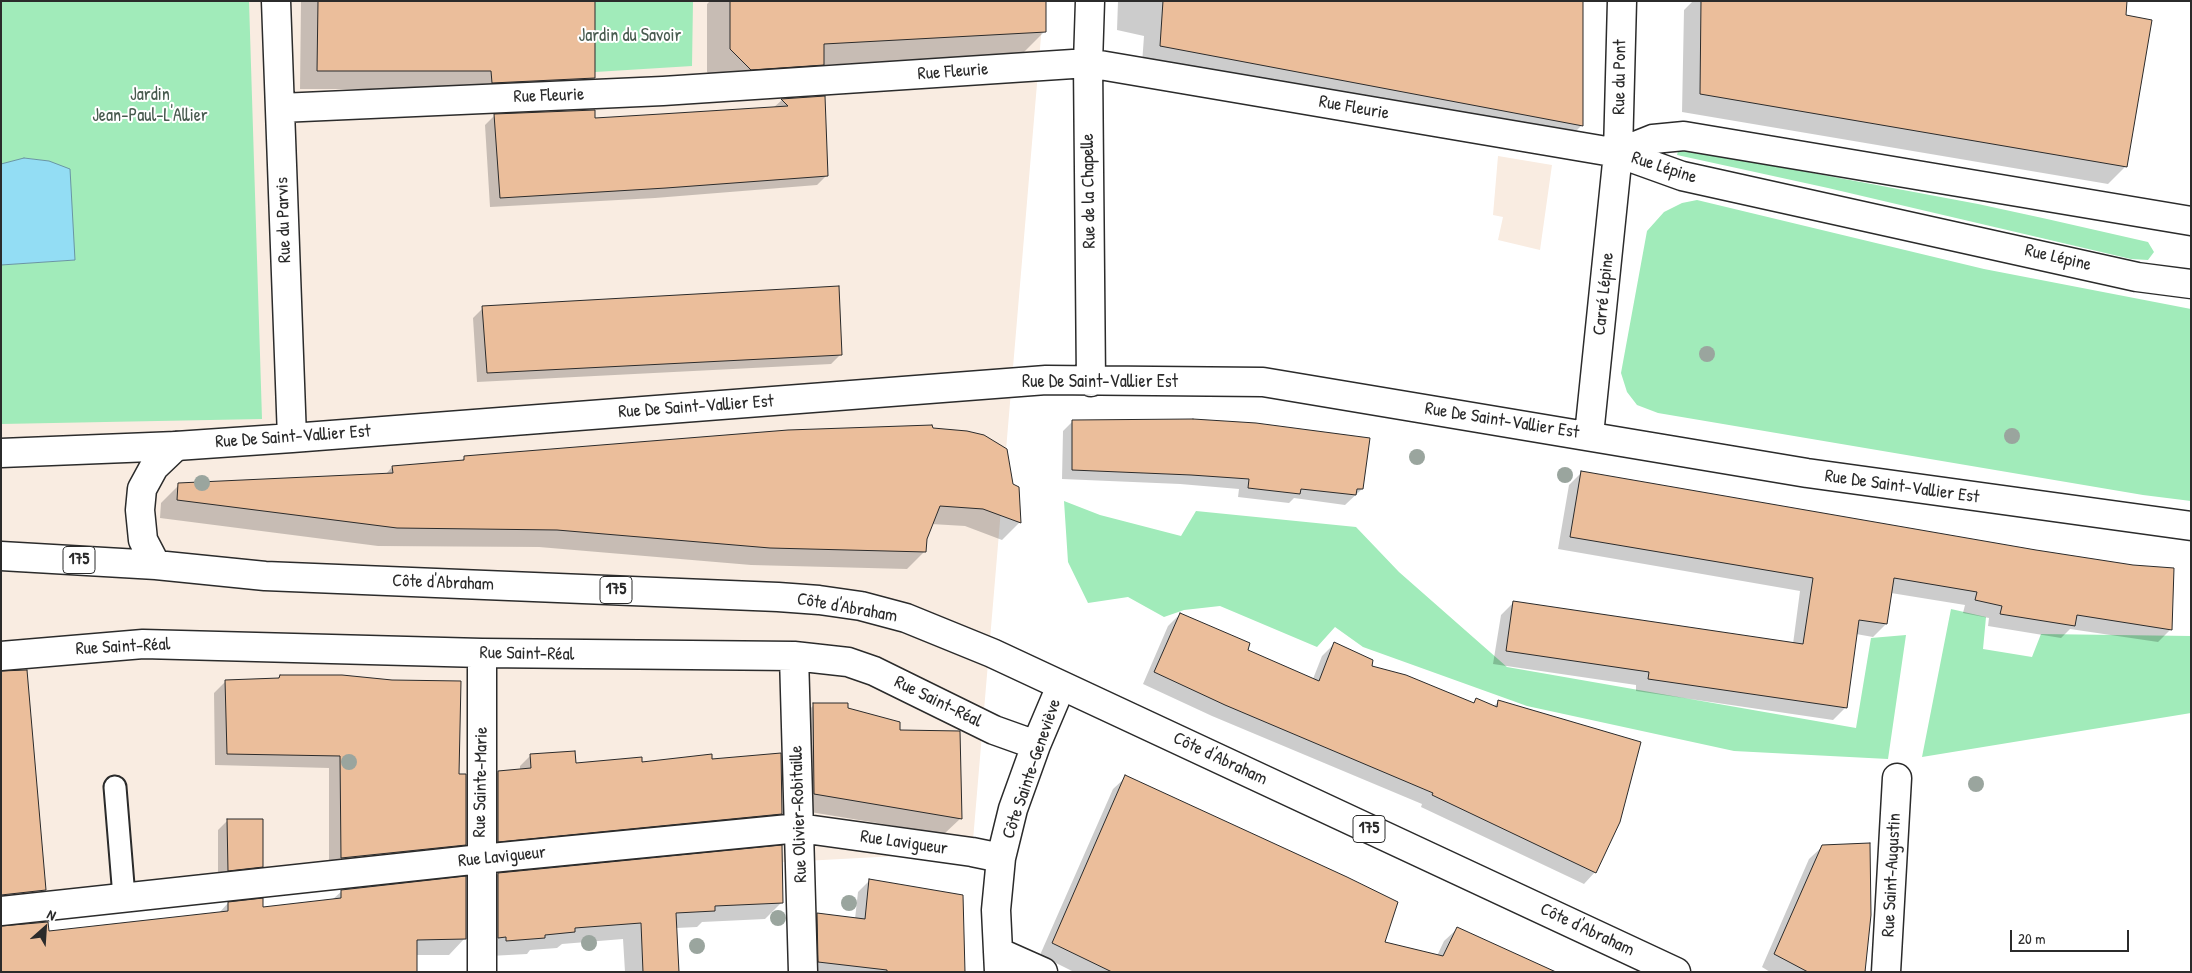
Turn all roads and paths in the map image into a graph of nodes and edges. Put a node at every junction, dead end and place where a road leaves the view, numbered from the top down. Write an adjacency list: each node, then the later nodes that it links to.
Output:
1 (276, 1): 5 (street, Rue du Parvis)
2 (1090, 1): 4 (street, Rue de la Chapelle)
3 (1622, 1): 6 (street, Rue du Pont)
4 (1088, 64): 5 (street, Rue Fleurie); 6 (street, Rue Fleurie); 9 (street, Rue de la Chapelle)
5 (280, 108): 11 (street, Rue du Parvis)
6 (1618, 153): 7 (street, Rue Lépine); 8 (street, Rue Lépine); 10 (street, Carré Lépine)
7 (2191, 222)
8 (2191, 284)
9 (1091, 382): 10 (street, Rue De Saint-Vallier Est); 11 (street, Rue De Saint-Vallier Est)
10 (1589, 435): 14 (street, Rue De Saint-Vallier Est)
11 (292, 438): 12 (street, Rue De Saint-Vallier Est)
12 (176, 446): 13 (street, Rue De Saint-Vallier Est); 16 (street)
13 (1, 452)
14 (2191, 526)
15 (1, 556): 16 (street, Côte d'Abraham / 175)
16 (156, 564): 20 (street, Côte d'Abraham / 175)
17 (482, 653): 18 (street, Rue Saint-Réal); 19 (street, Rue Saint-Réal); 26 (street, Rue Sainte-Marie)
18 (1, 656)
19 (794, 656): 21 (street, Rue Saint-Réal); 24 (street, Rue Olivier-Robitaille)
20 (1061, 686): 21 (street, Côte Sainte-Geneviève); 33 (street, Côte d'Abraham / 175)
21 (1036, 745): 25 (street, Côte Sainte-Geneviève)
22 (1897, 778): 34 (street, Rue Saint-Augustin)
23 (115, 788): 27 (lane)
24 (799, 828): 25 (street, Rue Lavigueur); 26 (street, Rue Lavigueur); 31 (street, Rue Olivier-Robitaille)
25 (1002, 858): 29 (street, Côte Sainte-Geneviève)
26 (481, 859): 27 (street, Rue Lavigueur); 30 (street, Rue Sainte-Marie)
27 (124, 897): 28 (street, Rue Lavigueur)
28 (1, 911)
29 (998, 962): 32 (street)
30 (482, 972)
31 (803, 972)
32 (1043, 972)
33 (1676, 972)
34 (1886, 972)

